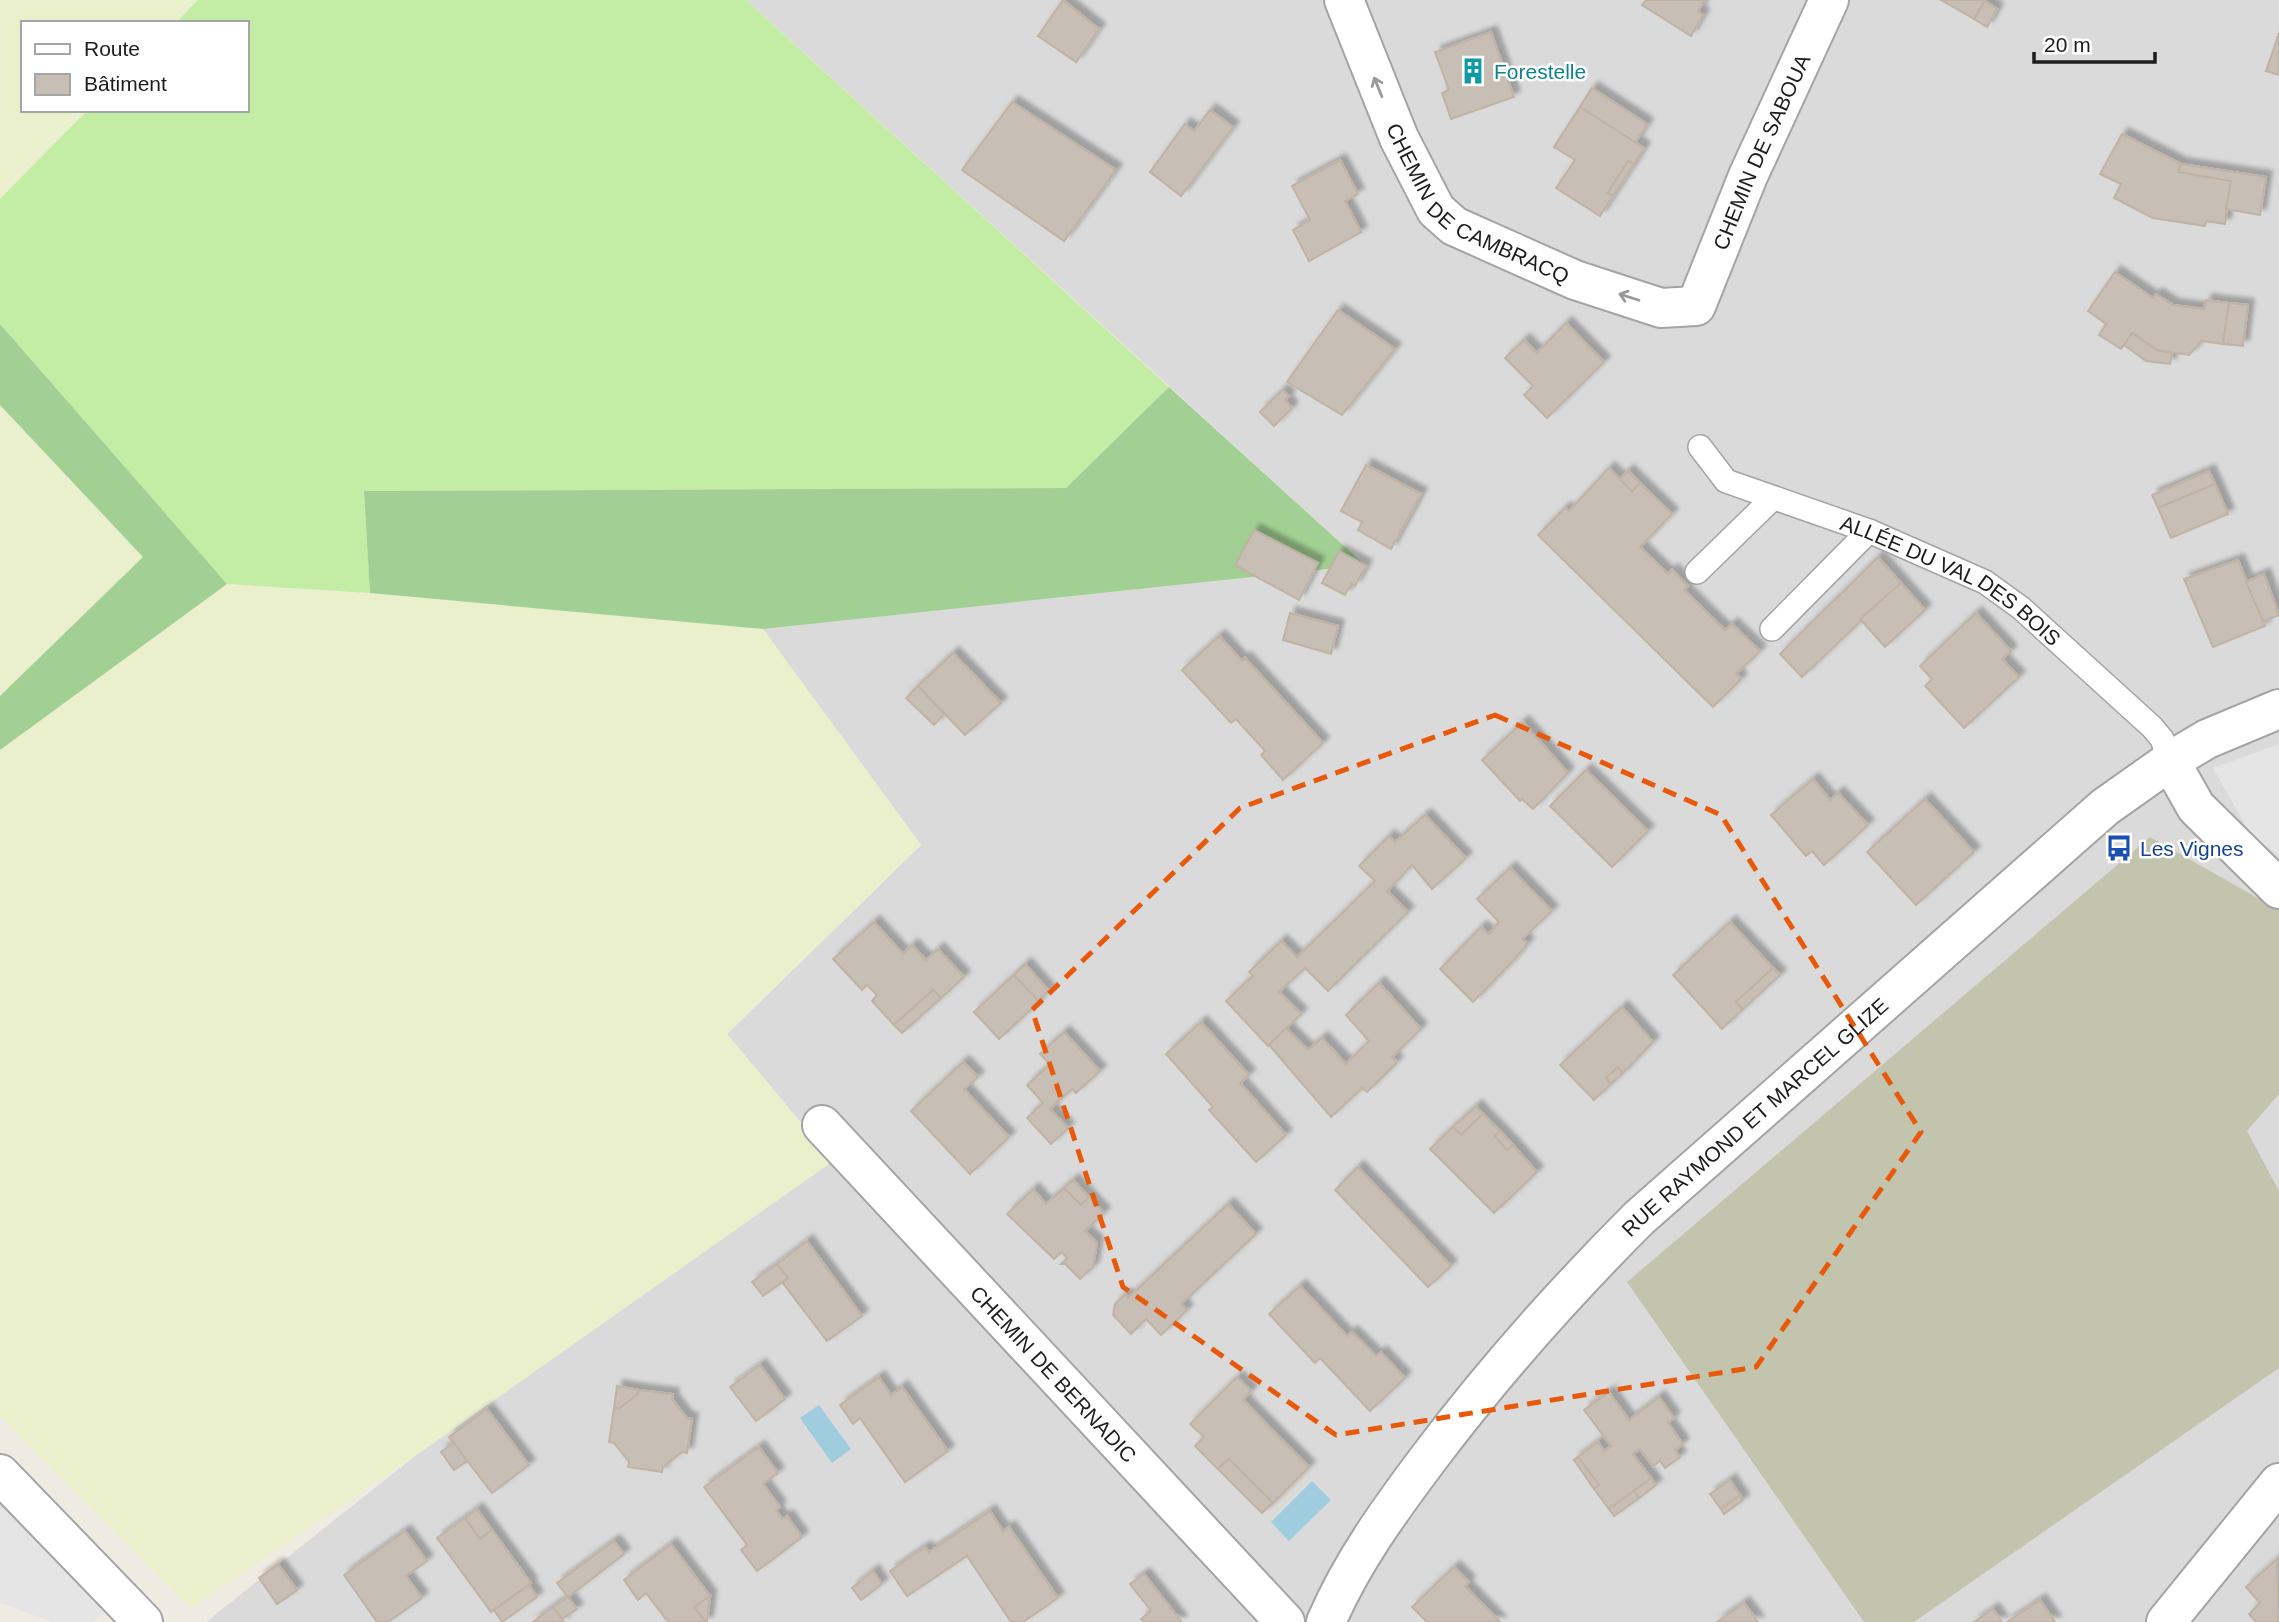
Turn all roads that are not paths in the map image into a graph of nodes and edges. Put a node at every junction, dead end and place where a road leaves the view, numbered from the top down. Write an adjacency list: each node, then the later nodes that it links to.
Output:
1 (1344, 0): 3 (street, CHEMIN DE CAMBRACQ, one-way to 1)
2 (1829, 0): 3 (street, CHEMIN DE SABOUA)
3 (1696, 306)
4 (1700, 447): 5 (lane, ALLÉE DU VAL DES BOIS)
5 (1773, 498): 6 (lane, ALLÉE DU VAL DES BOIS); 7 (lane)
6 (1869, 531): 8 (lane); 10 (lane, ALLÉE DU VAL DES BOIS)
7 (1697, 572)
8 (1772, 629)
9 (2279, 709): 10 (street, RUE RAYMOND ET MARCEL GLIZE)
10 (2170, 761): 11 (street); 17 (street, RUE RAYMOND ET MARCEL GLIZE)
11 (2279, 889)
12 (822, 1125): 16 (street, CHEMIN DE BERNADIC)
13 (0, 1474): 15 (street)
14 (2279, 1483): 18 (street)
15 (143, 1622)
16 (1284, 1622)
17 (1326, 1622)
18 (2166, 1622)

